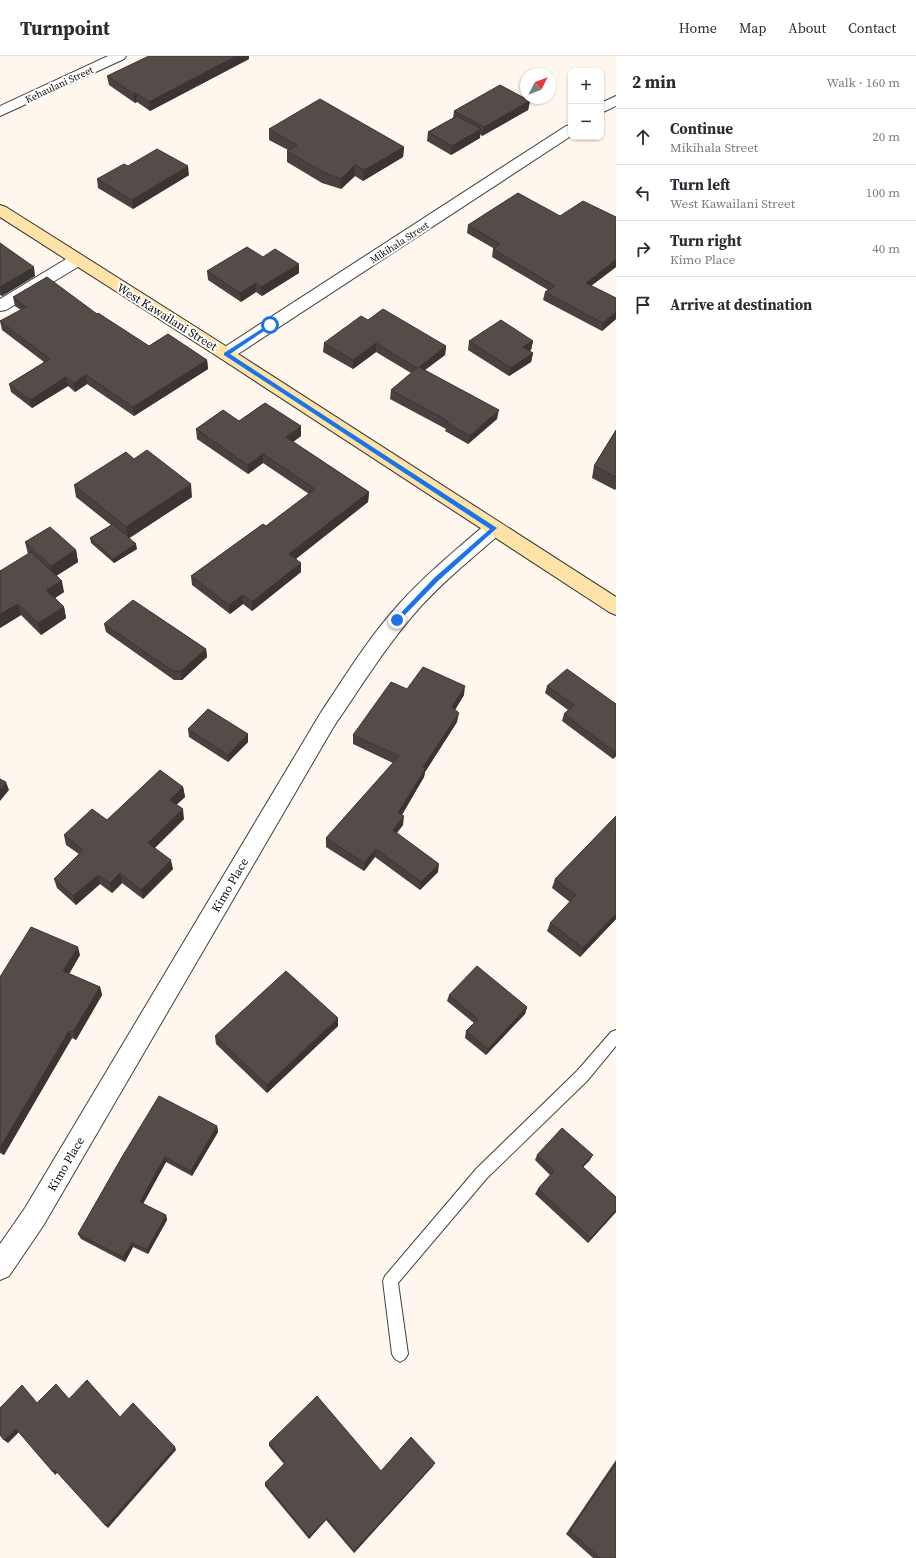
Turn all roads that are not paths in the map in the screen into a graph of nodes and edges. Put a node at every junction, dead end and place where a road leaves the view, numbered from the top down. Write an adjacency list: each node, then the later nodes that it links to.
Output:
1 (119, 56): 4 (street, Kehaulani Street)
2 (616, 100): 3 (street)
3 (604, 107)
4 (0, 112)
5 (568, 131): 9 (street, Mikihala Street)
6 (0, 210): 7 (street, West Kawailani Street)
7 (77, 260): 8 (street); 9 (street, West Kawailani Street)
8 (0, 306)
9 (226, 354): 10 (street, West Kawailani Street)
10 (494, 528): 11 (street, West Kawailani Street); 13 (street, Kimo Place)
11 (616, 608)
12 (616, 1036): 14 (lane)
13 (0, 1267)
14 (400, 1354)

